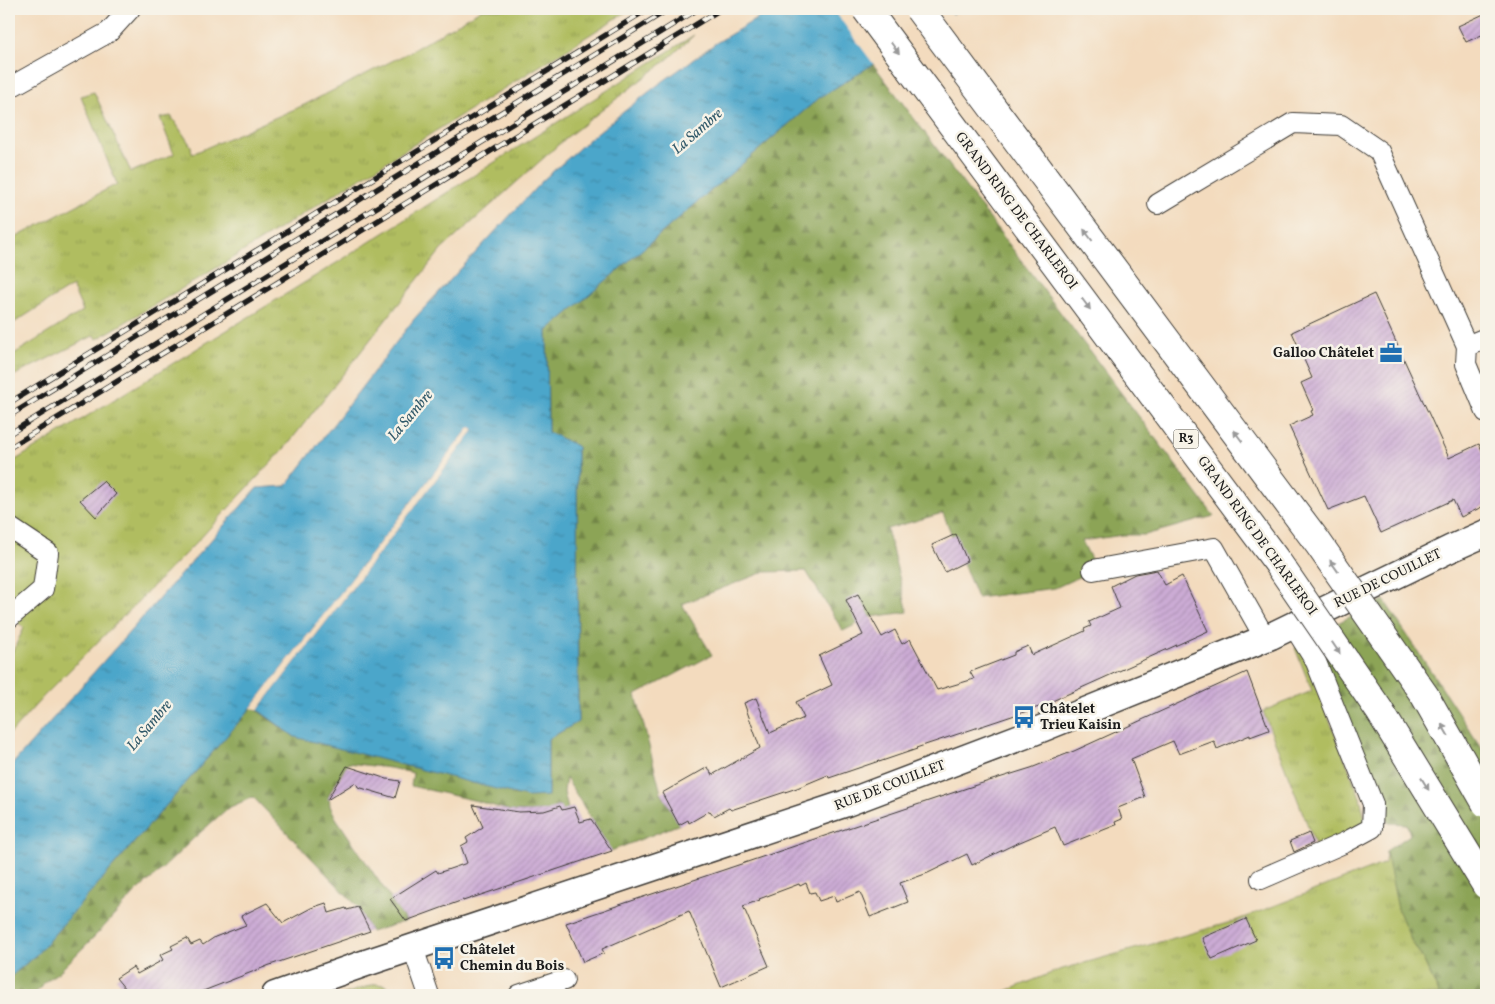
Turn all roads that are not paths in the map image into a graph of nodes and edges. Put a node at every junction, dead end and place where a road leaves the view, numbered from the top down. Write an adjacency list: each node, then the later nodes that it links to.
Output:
1 (130, 9): 4 (street)
2 (866, 9): 17 (highway, GRAND RING DE CHARLEROI / R3, one-way to 17, bridge)
3 (919, 9): 15 (highway, one-way to 3, bridge)
4 (9, 88)
5 (1158, 204): 7 (street)
6 (1486, 338): 7 (street)
7 (1467, 346): 8 (street)
8 (1486, 412)
9 (9, 527): 12 (street)
10 (1486, 533): 13 (main road, RUE DE COUILLET)
11 (1093, 570): 14 (street)
12 (9, 618)
13 (1293, 625): 14 (main road, RUE DE COUILLET); 16 (street)
14 (1265, 638): 18 (main road, RUE DE COUILLET)
15 (1486, 803)
16 (1261, 879)
17 (1486, 884)
18 (413, 948): 20 (main road, RUE DE COUILLET); 21 (street)
19 (564, 980): 22 (street)
20 (275, 995)
21 (429, 995)
22 (519, 995)

